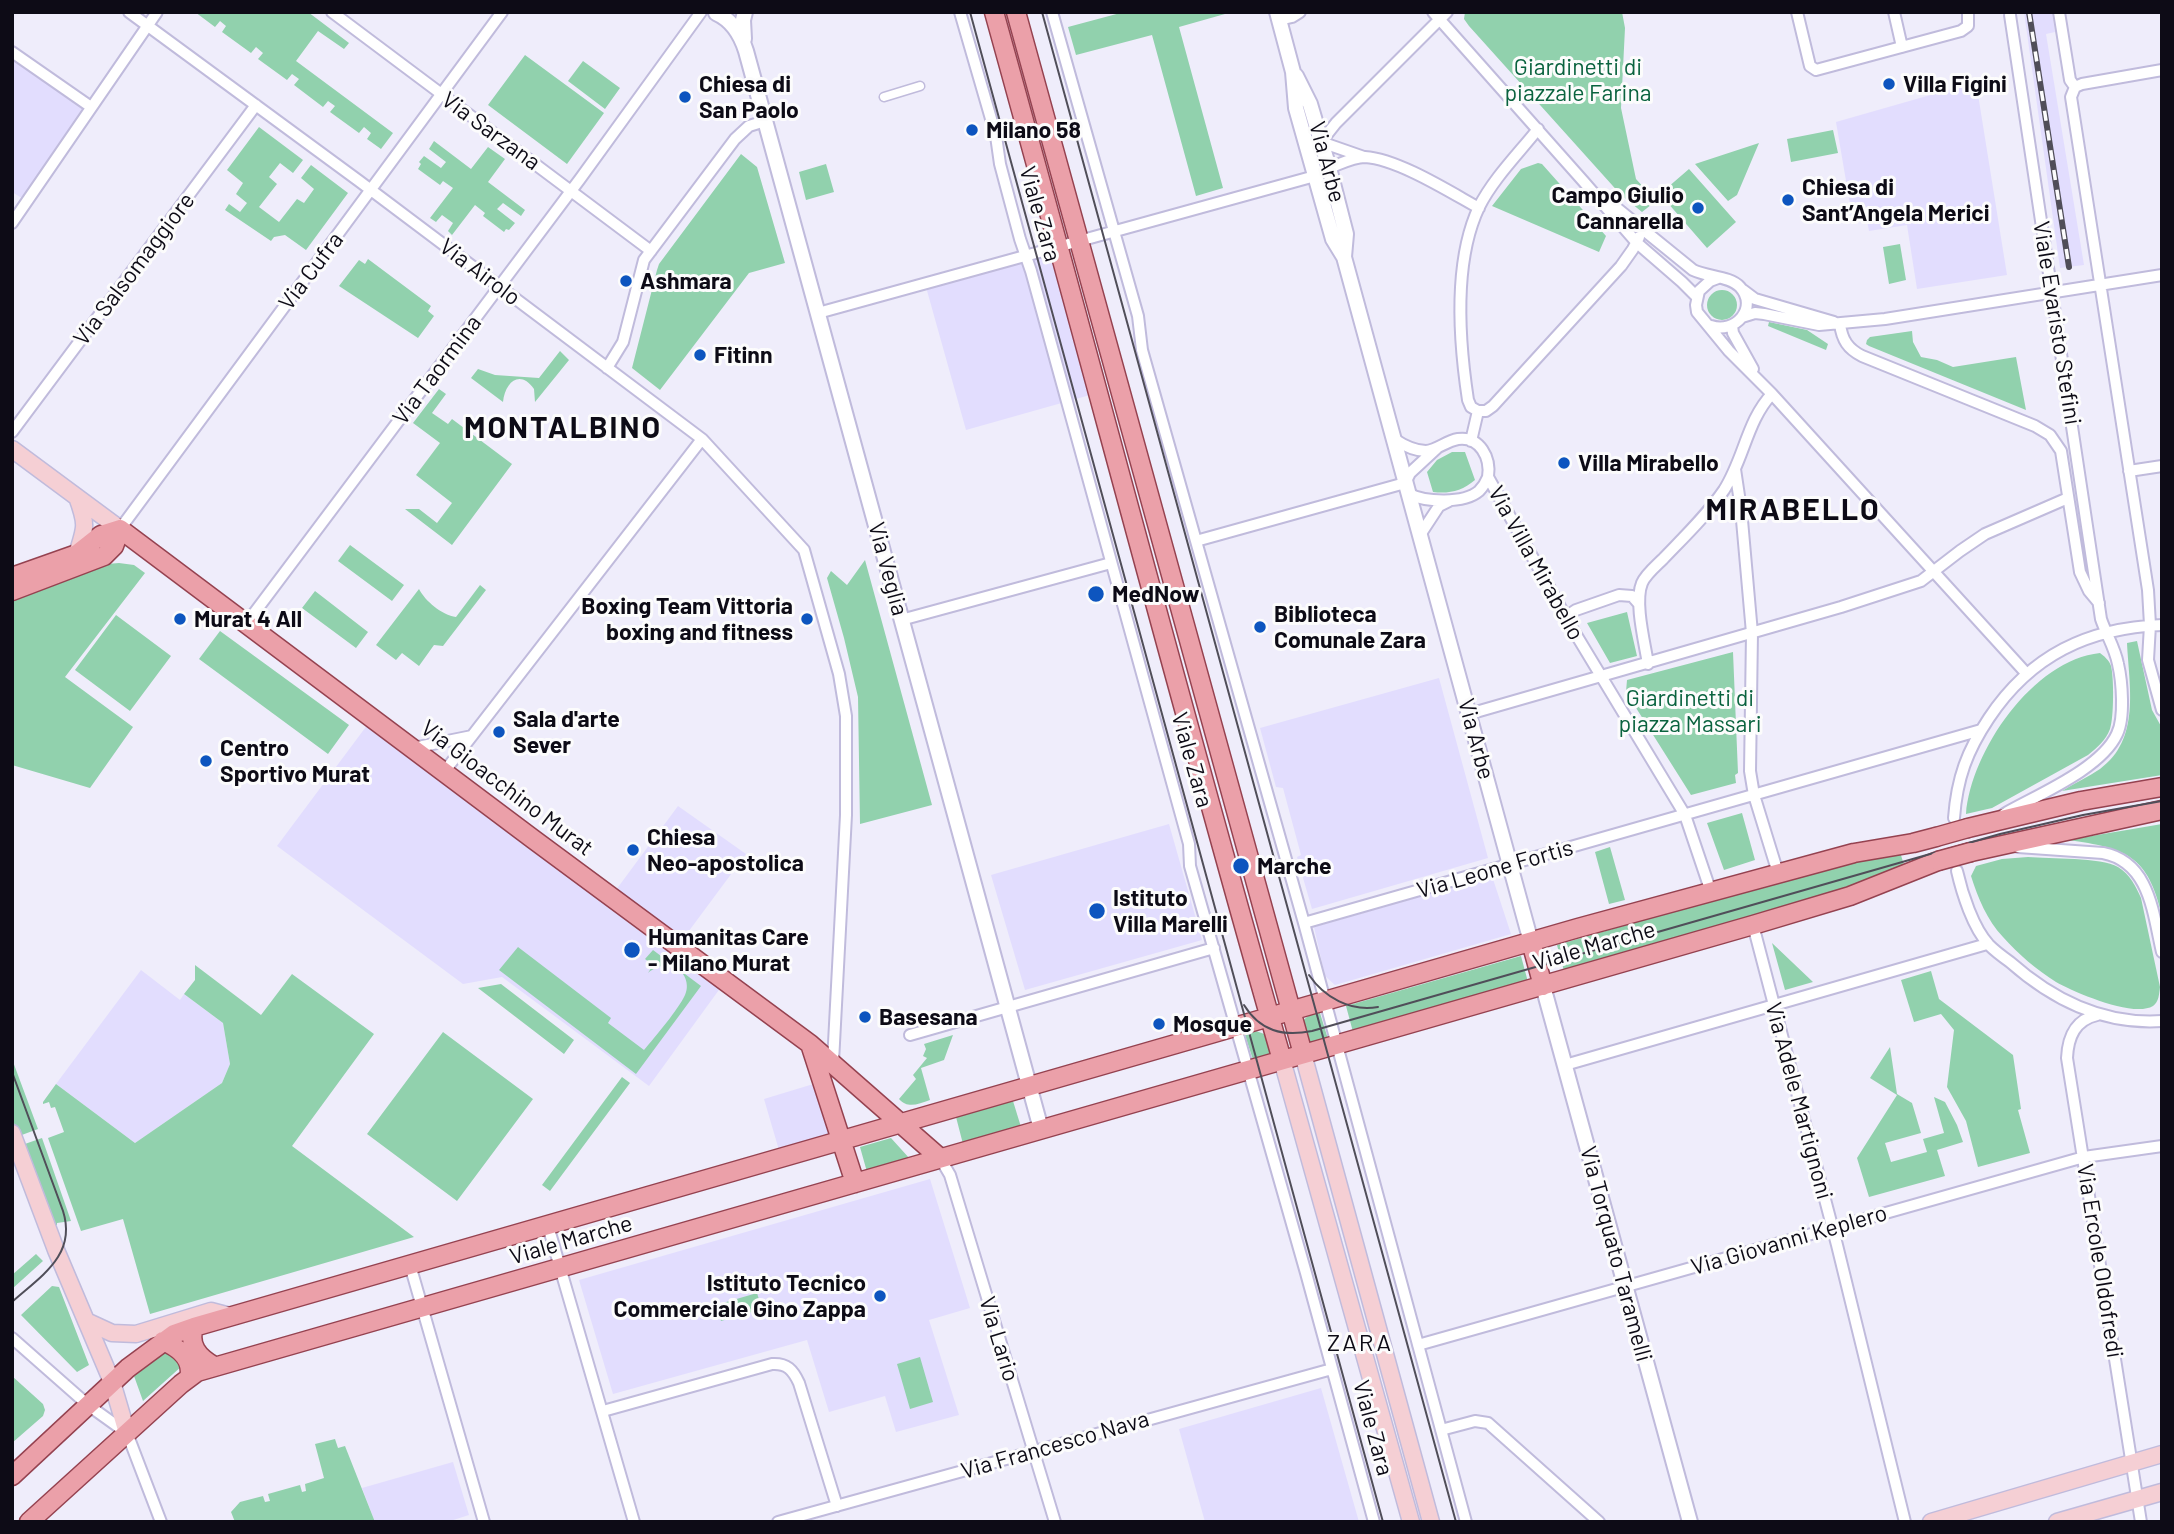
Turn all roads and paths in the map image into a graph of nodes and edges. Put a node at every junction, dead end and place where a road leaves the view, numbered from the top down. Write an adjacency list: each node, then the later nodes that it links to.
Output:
1 (129, 12): 21 (street, Via Airolo)
2 (157, 12): 21 (street)
3 (332, 12): 29 (street, Via Sarzana)
4 (502, 12): 29 (street, Via Cufra)
5 (701, 12): 41 (street, Via Taormina)
6 (737, 12): 17 (street)
7 (746, 12): 23 (street, Via Veglia)
8 (960, 12): 50 (street, Viale Zara)
9 (994, 12): 48 (main road, Viale Zara)
10 (1016, 12): 46 (main road, Viale Zara)
11 (1052, 12): 45 (street)
12 (1300, 12): 20 (street)
13 (1797, 12): 22 (street)
14 (1894, 12): 22 (street)
15 (1968, 12): 22 (street)
16 (2059, 12): 28 (street)
17 (715, 13): 23 (street, Via Veglia)
18 (1440, 15): 34 (street); 35 (street)
19 (2010, 15): 57 (street, Viale Evaristo Stefini)
20 (1278, 16): 26 (street, Via Arbe)
21 (147, 25): 31 (street, Via Airolo); 32 (street)
22 (1902, 47)
23 (746, 51): 33 (street, Via Veglia)
24 (12, 52): 32 (street)
25 (2162, 70): 28 (street)
26 (1293, 72): 35 (street, Via Arbe); 38 (street, Via Arbe)
27 (920, 86): 30 (street)
28 (2075, 87): 54 (street)
29 (442, 94): 40 (street, Via Cufra); 41 (street, Via Sarzana)
30 (884, 97)
31 (256, 105): 40 (street, Via Airolo); 68 (street, Via Salsomaggiore)
32 (91, 107): 43 (street)
33 (765, 121): 49 (street); 59 (street, Via Veglia)
34 (1538, 130): 39 (street); 42 (street)
35 (1321, 142): 36 (street); 37 (street, Via Arbe)
36 (1364, 157): 37 (street); 42 (street)
37 (1329, 168): 51 (street, Via Arbe)
38 (1315, 176): 45 (street); 51 (street, Via Arbe)
39 (1584, 182): 44 (street); 47 (street)
40 (371, 190): 55 (street, Via Airolo); 82 (street, Via Cufra)
41 (571, 190): 49 (street, Via Sarzana); 55 (street, Via Taormina)
42 (1479, 208): 67 (street)
43 (12, 223)
44 (1642, 228): 47 (street); 53 (street)
45 (1114, 232): 46 (street); 84 (street)
46 (1079, 241): 48 (street); 128 (main road, Viale Zara)
47 (1636, 243): 58 (street); 67 (street)
48 (1059, 247): 50 (street, Viale Zara); 130 (main road, Viale Zara)
49 (651, 251): 64 (street)
50 (1031, 254): 59 (street); 86 (street, Viale Zara)
51 (1344, 257): 70 (street, Via Arbe)
52 (2162, 275): 54 (street)
53 (1718, 278): 56 (street); 58 (street)
54 (2100, 284): 57 (street); 76 (street)
55 (499, 286): 64 (street, Via Airolo); 94 (street, Via Taormina)
56 (1743, 290): 60 (street); 61 (street)
57 (2053, 292): 61 (street); 91 (street, Viale Evaristo Stefini)
58 (1697, 297): 62 (street)
59 (818, 313): 92 (street, Via Veglia)
60 (1742, 317): 61 (street); 63 (street)
61 (1840, 324): 80 (street)
62 (1711, 326): 63 (street); 65 (street)
63 (1732, 326): 65 (street)
64 (607, 368): 69 (street, Via Airolo)
65 (1759, 381): 66 (street)
66 (1772, 394): 75 (street); 87 (street)
67 (1478, 411): 71 (street)
68 (12, 432)
69 (702, 439): 104 (street); 138 (street, Via Airolo)
70 (1394, 439): 72 (street); 78 (street, Via Arbe)
71 (1471, 441): 72 (street); 77 (street, Via Villa Mirabello)
72 (1437, 448): 78 (street)
73 (12, 449): 79 (main road, Via Gioacchino Murat)
74 (2162, 467): 76 (street)
75 (1735, 469): 90 (street); 97 (street)
76 (2129, 471): 95 (street)
77 (1488, 477): 81 (street); 93 (street, Via Villa Mirabello)
78 (1407, 488): 81 (street); 83 (street, Via Arbe); 84 (street)
79 (77, 497): 82 (main road, Via Gioacchino Murat); 85 (main road)
80 (2068, 498): 87 (street); 91 (street)
81 (1452, 499): 83 (street)
82 (120, 529): 85 (main road); 89 (main road); 94 (main road, Via Gioacchino Murat)
83 (1420, 535): 102 (street, Via Arbe)
84 (1196, 541): 118 (street)
85 (77, 554): 88 (main road)
86 (1111, 563): 92 (street); 122 (street, Viale Zara)
87 (1934, 570): 97 (street); 99 (street)
88 (12, 577)
89 (12, 591)
90 (1639, 604): 93 (street); 98 (street)
91 (2100, 604): 96 (street, Viale Evaristo Stefini)
92 (901, 620): 127 (street, Via Veglia)
93 (1569, 623): 100 (street, Via Villa Mirabello)
94 (246, 624): 105 (main road, Via Gioacchino Murat)
95 (2156, 625): 96 (street); 101 (street)
96 (2105, 632): 99 (street); 111 (street, Viale Evaristo Stefini)
97 (1752, 633): 98 (street); 108 (street)
98 (1648, 664): 100 (street)
99 (2026, 673): 103 (street)
100 (1602, 677): 102 (street); 110 (street, Via Villa Mirabello)
101 (2162, 710)
102 (1469, 714): 114 (street, Via Arbe)
103 (1981, 730): 108 (street, Via Leone Fortis); 112 (street)
104 (472, 736): 105 (street); 106 (street)
105 (413, 748): 106 (main road, Via Gioacchino Murat)
106 (444, 772): 134 (main road, Via Gioacchino Murat)
107 (2158, 788): 111 (main road, Viale Marche)
108 (1754, 795): 110 (street, Via Leone Fortis); 116 (street)
109 (2161, 811): 113 (main road, Viale Marche)
110 (1685, 815): 114 (street, Via Leone Fortis); 117 (street, Via Villa Mirabello)
111 (1989, 822): 112 (main road, Viale Marche)
112 (1961, 823): 116 (main road, Viale Marche, bridge)
113 (1998, 845): 119 (main road, Viale Marche, bridge); 123 (street)
114 (1510, 865): 118 (street, Via Leone Fortis); 120 (street, Via Arbe)
115 (1957, 871): 121 (street)
116 (1779, 873): 117 (main road, Viale Marche)
117 (1711, 892): 120 (main road, Viale Marche)
118 (1304, 923): 125 (street)
119 (1753, 926): 124 (main road, Viale Marche); 126 (street, Via Adele Martignoni)
120 (1531, 942): 124 (main road); 125 (main road, Viale Marche)
121 (1987, 944): 126 (street); 129 (street)
122 (1214, 948): 127 (street); 132 (street, Viale Zara)
123 (2162, 952)
124 (1543, 986): 135 (main road, Viale Marche); 139 (street, Via Torquato Taramelli)
125 (1324, 1002): 128 (main road, Viale Marche); 135 (street)
126 (1774, 1006): 139 (street); 151 (street, Via Adele Martignoni)
127 (1007, 1007): 133 (street); 141 (street, Via Veglia)
128 (1291, 1011): 130 (main road, Viale Marche); 136 (main road, Viale Zara)
129 (2097, 1015): 131 (street); 147 (street, Via Ercole Oldofredi)
130 (1270, 1017): 132 (main road, Viale Marche); 137 (main road, Viale Zara)
131 (2162, 1021)
132 (1235, 1027): 140 (street, Viale Zara); 141 (main road, Viale Marche)
133 (910, 1035)
134 (810, 1044): 138 (main road, Via Gioacchino Murat); 145 (main road)
135 (1336, 1045): 136 (main road, Viale Marche); 161 (street)
136 (1303, 1054): 137 (main road, Viale Marche); 185 (main road, Viale Zara)
137 (1282, 1060): 140 (main road, Viale Marche); 184 (main road, Viale Zara)
138 (833, 1062): 142 (main road, Via Gioacchino Murat)
139 (1565, 1065): 154 (street, Via Torquato Taramelli)
140 (1247, 1070): 143 (main road, Viale Marche); 163 (street, Viale Zara)
141 (1030, 1087): 142 (main road, Viale Marche); 143 (street)
142 (902, 1124): 145 (main road, Viale Marche); 148 (main road)
143 (1041, 1129): 148 (main road, Viale Marche)
144 (12, 1133): 157 (main road)
145 (843, 1141): 149 (main road); 150 (main road, Viale Marche)
146 (2162, 1146): 147 (street, Via Giovanni Keplero)
147 (2084, 1157): 151 (street, Via Giovanni Keplero); 172 (street, Via Ercole Oldofredi)
148 (940, 1158): 149 (main road, Viale Marche); 170 (street, Via Lario)
149 (855, 1183): 153 (main road, Viale Marche)
150 (548, 1226): 152 (main road, Viale Marche); 153 (street)
151 (1832, 1228): 154 (street, Via Giovanni Keplero); 189 (street, Via Adele Martignoni)
152 (410, 1265): 155 (street); 156 (main road, Viale Marche)
153 (559, 1269): 155 (main road, Viale Marche); 167 (street)
154 (1624, 1287): 161 (street, Via Giovanni Keplero); 188 (street, Via Torquato Taramelli)
155 (422, 1308): 162 (main road, Viale Marche); 179 (street)
156 (230, 1316): 157 (main road); 158 (main road, Viale Marche)
157 (86, 1321): 165 (main road)
158 (194, 1327): 160 (main road, Viale Marche); 162 (main road)
159 (12, 1338): 166 (street)
160 (163, 1341): 164 (main road); 165 (main road, Viale Marche)
161 (1418, 1345): 168 (street)
162 (214, 1366): 164 (main road, Viale Marche)
163 (1332, 1369): 170 (street, Via Francesco Nava); 183 (street, Viale Zara)
164 (189, 1378): 169 (main road, Viale Marche)
165 (113, 1382): 166 (main road, Viale Marche); 169 (main road)
166 (88, 1405): 169 (street); 173 (main road, Viale Marche)
167 (603, 1411): 176 (street); 180 (street)
168 (1441, 1430): 186 (street); 187 (street)
169 (127, 1433): 177 (main road, Viale Marche); 178 (street)
170 (1033, 1451): 176 (street, Via Francesco Nava); 182 (street, Via Lario)
171 (2162, 1454): 172 (main road)
172 (2130, 1463): 175 (street, Via Ercole Oldofredi); 190 (main road)
173 (12, 1476)
174 (2162, 1492): 175 (main road)
175 (2137, 1498): 191 (main road); 192 (street, Via Ercole Oldofredi)
176 (837, 1506): 181 (street, Via Francesco Nava)
177 (29, 1522)
178 (161, 1522)
179 (484, 1522)
180 (634, 1522)
181 (779, 1522)
182 (1055, 1522)
183 (1374, 1522)
184 (1411, 1522)
185 (1431, 1522)
186 (1466, 1522)
187 (1599, 1522)
188 (1690, 1522)
189 (1905, 1522)
190 (1931, 1522)
191 (2057, 1522)
192 (2141, 1522)

